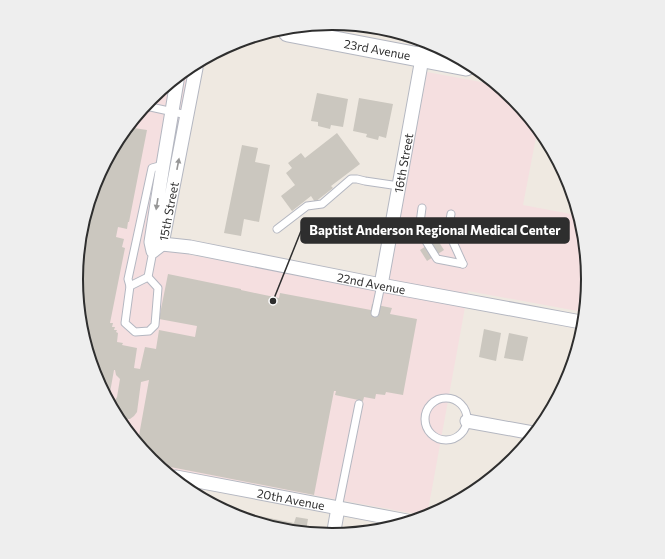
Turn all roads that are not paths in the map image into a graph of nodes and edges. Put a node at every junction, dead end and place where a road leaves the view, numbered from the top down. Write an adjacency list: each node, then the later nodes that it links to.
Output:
1 (295, 33): 2 (main road, 23rd Avenue)
2 (424, 50): 3 (main road, 23rd Avenue); 10 (street, 16th Street)
3 (453, 61)
4 (195, 71): 8 (street, 15th Street)
5 (176, 86): 7 (street, 15th Street)
6 (152, 107): 7 (lane)
7 (172, 112): 8 (lane); 9 (street, 15th Street)
8 (187, 115): 14 (street, 15th Street, one-way to 8)
9 (163, 165): 14 (street, 15th Street, one-way to 14); 17 (lane)
10 (399, 186): 13 (lane); 16 (street, 16th Street)
11 (422, 208): 12 (lane)
12 (451, 214)
13 (277, 229)
14 (158, 247): 15 (lane); 16 (street, 22nd Avenue)
15 (148, 277): 17 (lane); 17 (lane)
16 (381, 285): 18 (lane); 19 (street, 22nd Avenue)
17 (130, 286)
18 (375, 312)
19 (578, 321)
20 (359, 404): 24 (lane)
21 (467, 421): 21 (lane); 22 (street)
22 (529, 432)
23 (183, 478): 24 (street, 20th Avenue)
24 (338, 508): 25 (street, 20th Avenue); 26 (street)
25 (399, 519)
26 (334, 529)

